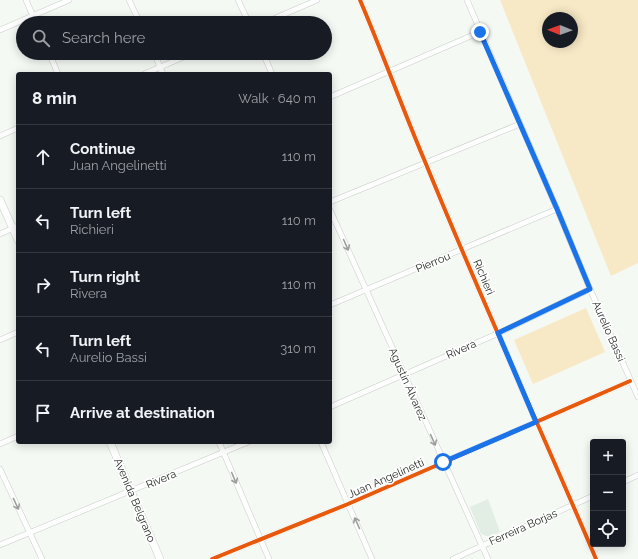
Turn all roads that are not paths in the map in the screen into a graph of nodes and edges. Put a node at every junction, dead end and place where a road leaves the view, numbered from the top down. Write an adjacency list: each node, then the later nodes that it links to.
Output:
1 (26, 0): 8 (street)
2 (69, 0): 8 (street)
3 (130, 0): 9 (street)
4 (238, 0): 10 (street)
5 (317, 0): 11 (street)
6 (360, 0): 20 (street, Richieri)
7 (467, 0): 14 (street, Aurelio Bassi)
8 (33, 16)
9 (137, 16)
10 (246, 16)
11 (280, 16)
12 (16, 23): 13 (street)
13 (0, 30)
14 (480, 32): 20 (street); 26 (street, Aurelio Bassi)
15 (52, 60): 21 (street)
16 (157, 60): 19 (street)
17 (176, 60): 19 (street)
18 (266, 60): 24 (street)
19 (160, 67): 22 (street); 23 (street)
20 (390, 71): 25 (street); 29 (street, Richieri)
21 (57, 72)
22 (149, 72)
23 (162, 72)
24 (271, 72)
25 (332, 96)
26 (520, 124): 29 (street); 32 (street, Aurelio Bassi)
27 (16, 129): 28 (street)
28 (0, 136)
29 (426, 164): 31 (street); 36 (street, Richieri)
30 (0, 200): 34 (main road)
31 (332, 201)
32 (557, 209): 36 (street, Pierrou); 37 (street, Aurelio Bassi)
33 (332, 214): 38 (street, Agustín Álvarez, one-way to 38)
34 (15, 227): 35 (street)
35 (0, 234)
36 (463, 250): 38 (street, Pierrou); 41 (street, Richieri)
37 (590, 289): 41 (street, Rivera); 44 (street, Aurelio Bassi)
38 (366, 290): 39 (street, Pierrou); 43 (street, Agustín Álvarez)
39 (332, 304)
40 (16, 333): 42 (street)
41 (498, 333): 43 (street, Rivera); 47 (street, Richieri)
42 (0, 340)
43 (404, 374): 46 (street, Rivera); 55 (street, Agustín Álvarez, one-way to 55)
44 (630, 381): 45 (street, Aurelio Bassi); 47 (street, Juan Angelinetti)
45 (638, 397)
46 (332, 406)
47 (536, 422): 55 (street, Juan Angelinetti); 62 (street, Richieri)
48 (16, 437): 49 (street)
49 (0, 444)
50 (111, 444): 59 (main road, Avenida Belgrano)
51 (220, 444): 54 (street)
52 (243, 444): 54 (street, Rivera)
53 (322, 444): 61 (street)
54 (223, 453): 59 (street, Rivera); 64 (street, one-way to 64)
55 (443, 462): 61 (street, Juan Angelinetti); 66 (street, Agustín Álvarez)
56 (0, 469): 63 (street, one-way to 63)
57 (638, 476): 58 (street)
58 (626, 481)
59 (132, 491): 63 (street, Rivera); 68 (main road, Avenida Belgrano)
60 (590, 498): 62 (street, Ferreira Borjas)
61 (348, 504): 64 (street, Juan Angelinetti); 71 (street, one-way to 61)
62 (573, 506): 66 (street, Ferreira Borjas); 74 (street, Richieri)
63 (29, 532): 65 (street, Rivera); 67 (street)
64 (261, 540): 69 (street, Juan Angelinetti); 70 (street)
65 (0, 545)
66 (482, 545): 72 (street, Ferreira Borjas); 73 (street, Agustín Álvarez)
67 (42, 559)
68 (160, 559)
69 (212, 559)
70 (270, 559)
71 (372, 559)
72 (453, 559)
73 (488, 559)
74 (596, 559)

